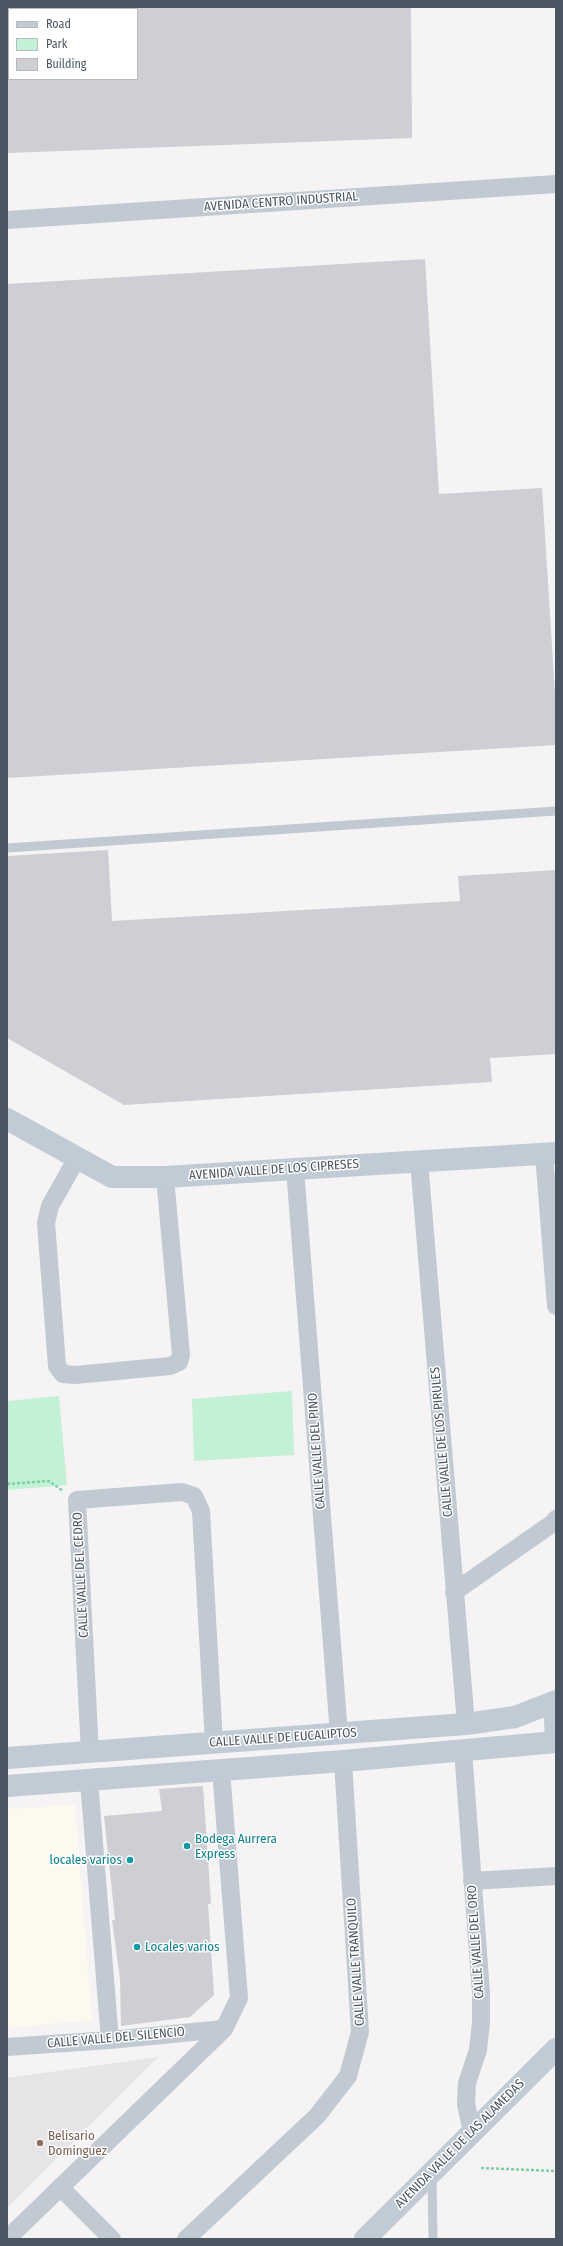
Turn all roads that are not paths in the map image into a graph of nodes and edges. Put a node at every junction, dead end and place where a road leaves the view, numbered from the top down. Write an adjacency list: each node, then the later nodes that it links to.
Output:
1 (556, 184): 2 (street, AVENIDA CENTRO INDUSTRIAL)
2 (7, 220)
3 (556, 811): 4 (lane)
4 (7, 848)
5 (7, 1119): 7 (street, AVENIDA VALLE DE LOS CIPRESES)
6 (550, 1154): 8 (street, AVENIDA VALLE DE LOS CIPRESES); 11 (street)
7 (77, 1158): 10 (street, AVENIDA VALLE DE LOS CIPRESES); 10 (street)
8 (419, 1160): 9 (street, AVENIDA VALLE DE LOS CIPRESES); 13 (street, CALLE VALLE DE LOS PIRULES)
9 (295, 1169): 10 (street, AVENIDA VALLE DE LOS CIPRESES); 16 (street, CALLE VALLE DEL PINO)
10 (165, 1177)
11 (556, 1306)
12 (556, 1519): 13 (street)
13 (454, 1592): 15 (street, CALLE VALLE DE LOS PIRULES)
14 (555, 1702): 15 (street, CALLE VALLE DE EUCALIPTOS); 17 (street)
15 (466, 1724): 16 (street, CALLE VALLE DE EUCALIPTOS)
16 (339, 1734): 19 (street, CALLE VALLE DE EUCALIPTOS)
17 (556, 1739)
18 (556, 1742): 20 (street, CALLE VALLE DE EUCALIPTOS)
19 (214, 1743): 21 (street, CALLE VALLE DE EUCALIPTOS); 21 (street, CALLE VALLE DEL CEDRO)
20 (463, 1750): 23 (street, CALLE VALLE DE EUCALIPTOS); 28 (street, CALLE VALLE DEL ORO)
21 (90, 1753): 22 (street, CALLE VALLE DE EUCALIPTOS)
22 (7, 1758)
23 (343, 1761): 24 (street, CALLE VALLE DE EUCALIPTOS); 38 (street, CALLE VALLE TRANQUILO)
24 (221, 1770): 25 (street, CALLE VALLE DE EUCALIPTOS); 29 (street, CALLE VALLE DEL SILENCIO)
25 (89, 1781): 26 (street, CALLE VALLE DE EUCALIPTOS); 30 (street)
26 (7, 1786)
27 (556, 1876): 28 (street)
28 (472, 1881): 33 (street, CALLE VALLE DEL ORO)
29 (224, 2029): 30 (street, CALLE VALLE DEL SILENCIO); 35 (street, CALLE VALLE DEL SILENCIO)
30 (110, 2040): 31 (street, CALLE VALLE DEL SILENCIO)
31 (7, 2047)
32 (556, 2049): 33 (street, AVENIDA VALLE DE LAS ALAMEDAS)
33 (472, 2132): 34 (street, AVENIDA VALLE DE LAS ALAMEDAS)
34 (432, 2172): 39 (street, AVENIDA VALLE DE LAS ALAMEDAS); 40 (lane)
35 (60, 2187): 36 (street, CALLE VALLE DEL SILENCIO); 37 (street)
36 (7, 2239)
37 (112, 2239)
38 (186, 2239)
39 (365, 2239)
40 (433, 2239)

